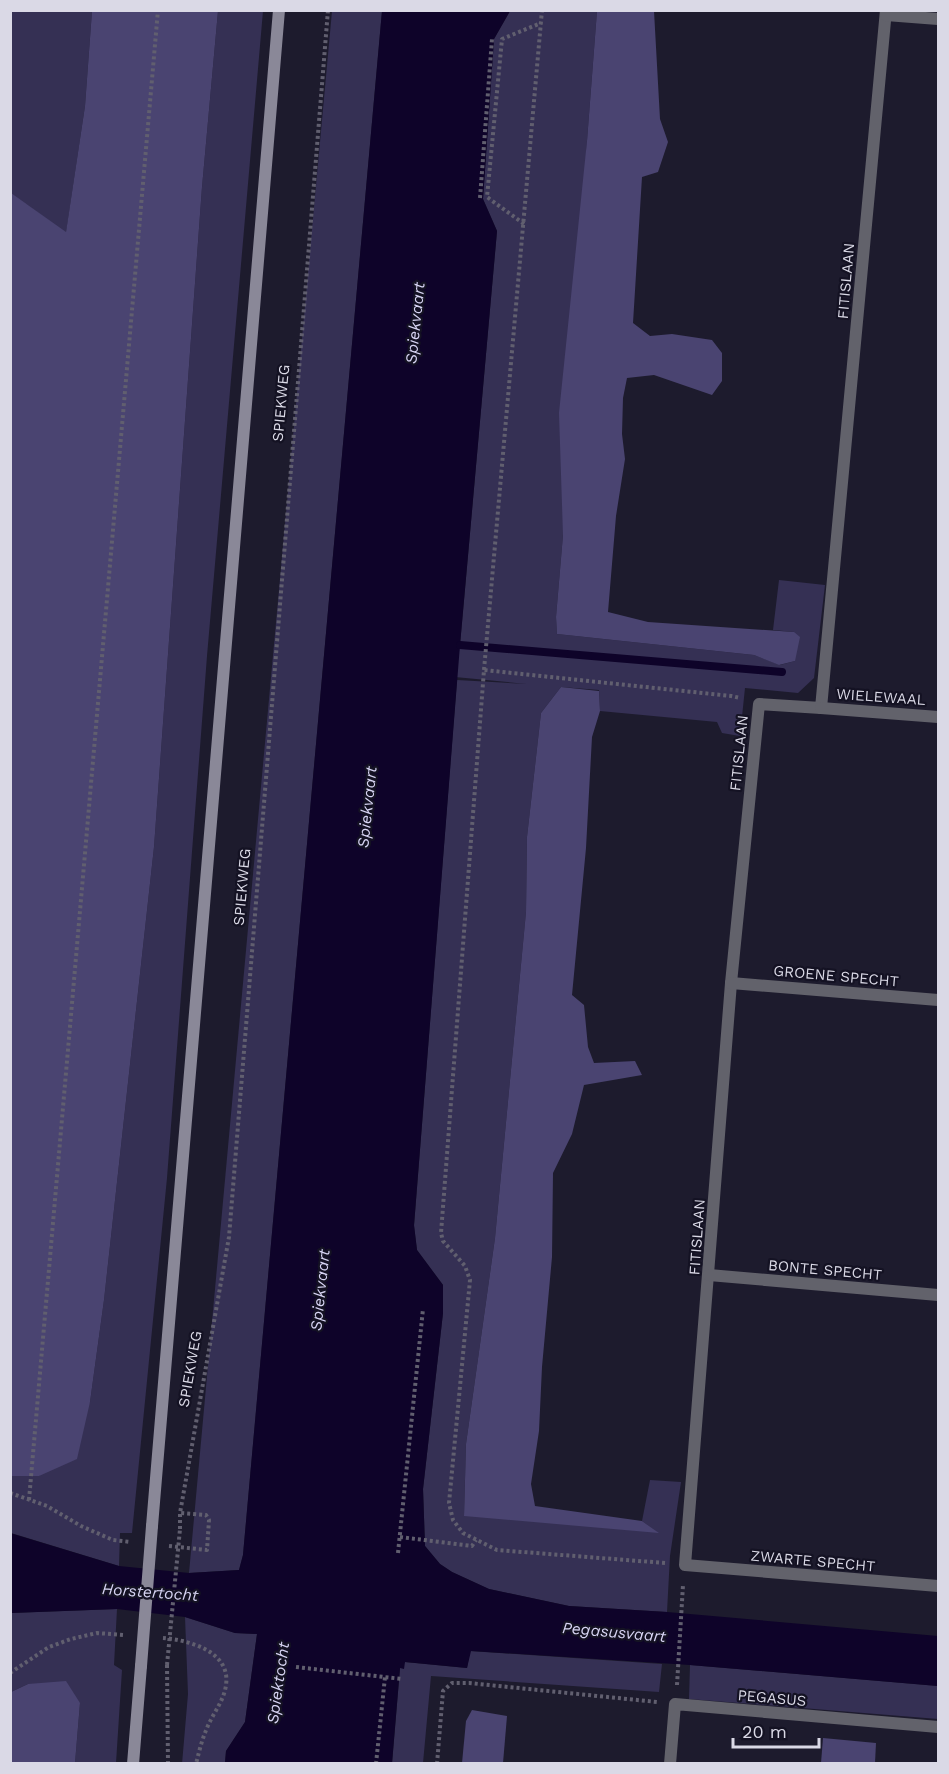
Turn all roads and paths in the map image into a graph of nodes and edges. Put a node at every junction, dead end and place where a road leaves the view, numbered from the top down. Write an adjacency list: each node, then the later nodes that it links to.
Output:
1 (158, 10): 21 (path)
2 (279, 10): 35 (main road, SPIEKWEG, bridge)
3 (328, 10): 22 (path, SPIEKWEG)
4 (542, 10): 7 (path)
5 (886, 13): 6 (street); 13 (street, FITISLAAN)
6 (939, 19)
7 (541, 23): 10 (path); 10 (path)
8 (492, 39): 9 (path)
9 (480, 198)
10 (524, 224): 11 (path)
11 (484, 670): 12 (path); 26 (path)
12 (759, 704): 13 (street, FITISLAAN); 15 (street, FITISLAAN)
13 (821, 708): 14 (street, WIELEWAAL)
14 (939, 717)
15 (731, 982): 16 (street, GROENE SPECHT); 17 (street, FITISLAAN)
16 (939, 1000)
17 (709, 1275): 18 (street, BONTE SPECHT); 28 (street, FITISLAAN)
18 (939, 1295)
19 (423, 1309): 24 (path)
20 (10, 1493): 21 (path)
21 (29, 1500): 25 (path)
22 (180, 1513): 23 (path); 36 (path, SPIEKWEG, bridge)
23 (208, 1532)
24 (400, 1537): 26 (path); 27 (path)
25 (113, 1540)
26 (476, 1540): 28 (path)
27 (398, 1553)
28 (685, 1570): 29 (street, ZWARTE SPECHT); 33 (path)
29 (939, 1586)
30 (296, 1667): 31 (path)
31 (385, 1677): 32 (path); 37 (path)
32 (402, 1679)
33 (676, 1699): 34 (street, PEGASUS); 38 (path); 39 (street)
34 (939, 1727)
35 (133, 1764)
36 (168, 1764)
37 (376, 1764)
38 (437, 1764)
39 (670, 1764)

